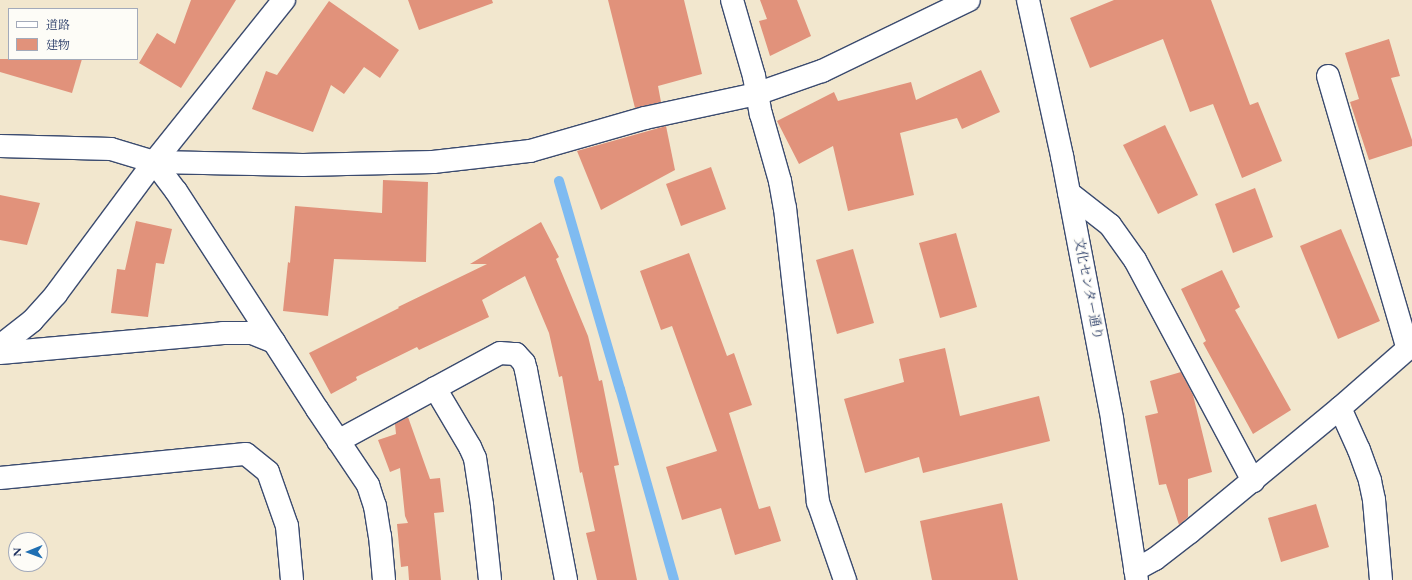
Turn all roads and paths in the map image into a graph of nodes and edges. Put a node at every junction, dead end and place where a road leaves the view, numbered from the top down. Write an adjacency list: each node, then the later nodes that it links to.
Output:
1 (284, 0): 8 (street)
2 (732, 0): 6 (street)
3 (969, 0): 6 (street)
4 (1028, 0): 9 (street, 文化センター通り)
5 (1328, 76): 12 (street)
6 (756, 94): 8 (street); 24 (street)
7 (0, 146): 8 (street)
8 (154, 162): 10 (street); 11 (street)
9 (1069, 193): 18 (street); 19 (street, 文化センター通り)
10 (274, 342): 13 (street); 16 (street)
11 (0, 346)
12 (1410, 347): 15 (street)
13 (0, 353)
14 (435, 388): 16 (street); 22 (street); 23 (street)
15 (1340, 408): 18 (street); 25 (street)
16 (338, 441): 21 (street)
17 (0, 478): 20 (street)
18 (1253, 480): 19 (street)
19 (1136, 575)
20 (292, 580)
21 (384, 580)
22 (490, 580)
23 (566, 580)
24 (845, 580)
25 (1381, 580)

